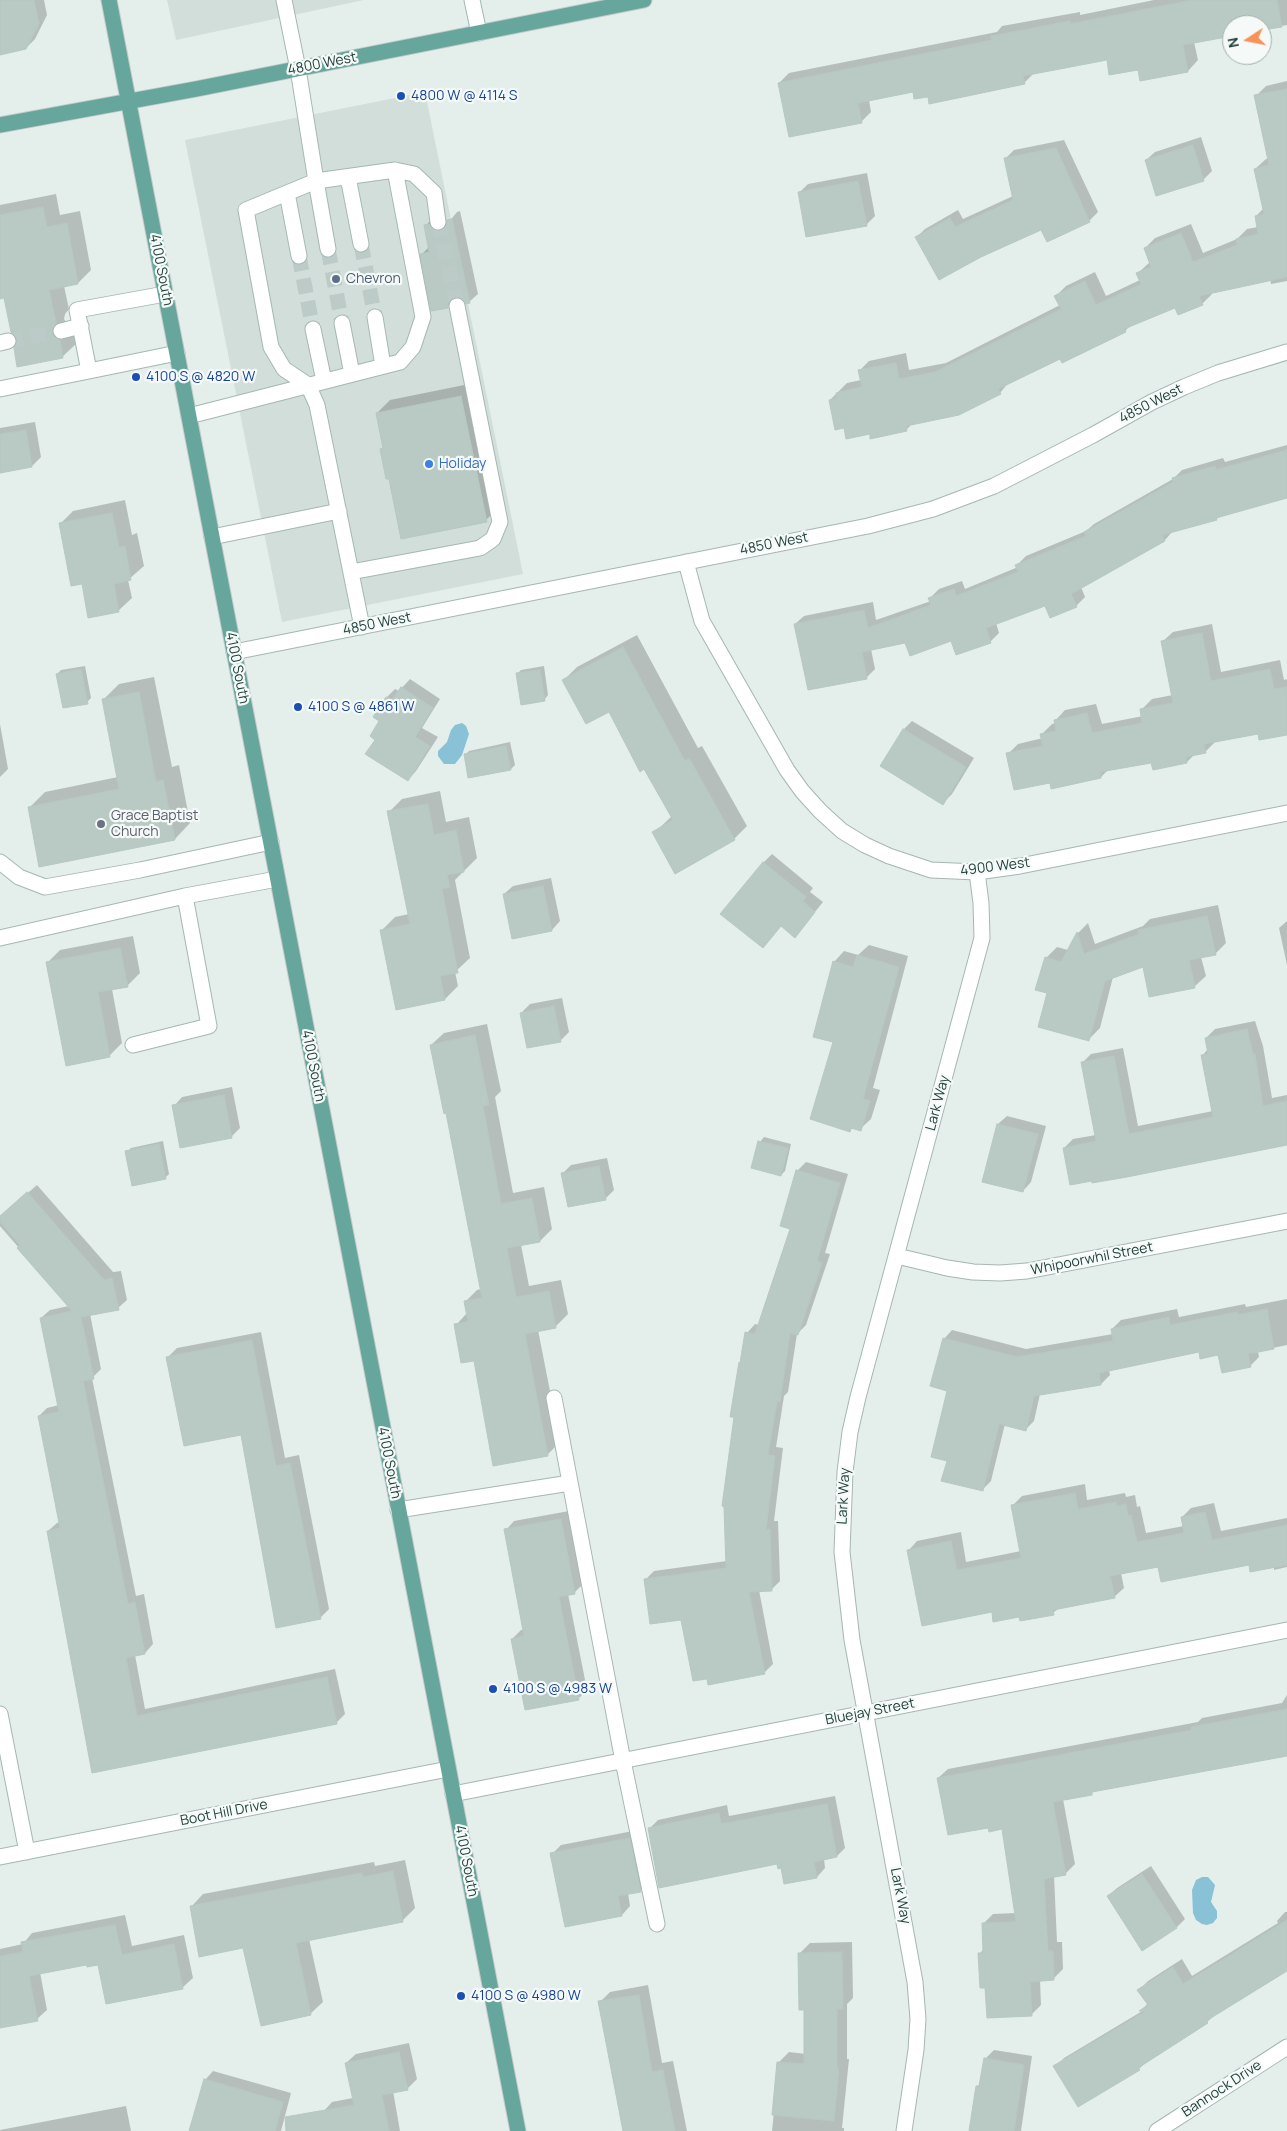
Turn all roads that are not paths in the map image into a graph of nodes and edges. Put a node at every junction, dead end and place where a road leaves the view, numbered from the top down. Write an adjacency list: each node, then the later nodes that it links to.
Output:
1 (109, 0): 7 (main road, 4100 South)
2 (284, 0): 6 (street)
3 (472, 0): 5 (street)
4 (644, 0): 5 (main road, 4800 West)
5 (479, 33): 6 (main road, 4800 West)
6 (298, 69): 7 (main road, 4800 West); 11 (street)
7 (128, 100): 8 (main road, 4800 West); 17 (main road, 4100 South)
8 (0, 125)
9 (394, 170): 10 (street); 13 (street); 26 (street)
10 (348, 177): 11 (street); 14 (street)
11 (316, 181): 12 (street); 15 (street)
12 (287, 192): 16 (street); 30 (street)
13 (438, 222)
14 (361, 244)
15 (328, 249)
16 (300, 256)
17 (165, 294): 21 (street); 25 (main road, 4100 South)
18 (457, 306): 36 (street)
19 (374, 317): 26 (street)
20 (342, 323): 28 (street)
21 (81, 326): 23 (street); 27 (street)
22 (313, 329): 29 (street)
23 (60, 331)
24 (1287, 352): 35 (street, 4850 West)
25 (177, 353): 27 (street); 32 (main road, 4100 South)
26 (383, 366): 28 (street)
27 (89, 371): 31 (street)
28 (352, 374): 29 (street)
29 (324, 381): 30 (street)
30 (308, 385): 32 (street); 33 (street)
31 (0, 389)
32 (189, 416): 34 (main road, 4100 South)
33 (339, 511): 34 (street); 36 (street)
34 (212, 537): 38 (main road, 4100 South)
35 (686, 562): 37 (street, 4850 West); 42 (street, 4900 West)
36 (351, 572): 37 (street)
37 (362, 627): 38 (street, 4850 West)
38 (234, 652): 40 (main road, 4100 South)
39 (1287, 813): 42 (street, 4900 West)
40 (271, 842): 41 (street); 43 (main road, 4100 South)
41 (0, 862)
42 (977, 872): 48 (street, Lark Way)
43 (277, 879): 44 (street); 51 (main road, 4100 South)
44 (185, 896): 45 (street); 46 (street)
45 (0, 938)
46 (133, 1045)
47 (1287, 1221): 48 (street, Whipoorwhil Street)
48 (897, 1256): 53 (street, Lark Way)
49 (554, 1398): 50 (street)
50 (570, 1484): 51 (street); 55 (street)
51 (398, 1510): 56 (main road, 4100 South)
52 (1287, 1630): 53 (street, Bluejay Street)
53 (864, 1713): 55 (street, Bluejay Street); 63 (street, Lark Way)
54 (0, 1714): 58 (street)
55 (623, 1761): 57 (street, Bluejay Street); 60 (street)
56 (448, 1769): 57 (main road, 4100 South); 58 (street, Boot Hill Drive)
57 (453, 1794): 62 (main road, 4100 South)
58 (26, 1852): 59 (street, Boot Hill Drive)
59 (0, 1857)
60 (657, 1924)
61 (1287, 2047): 64 (street, Bannock Drive)
62 (518, 2131)
63 (904, 2131)
64 (1158, 2131)

